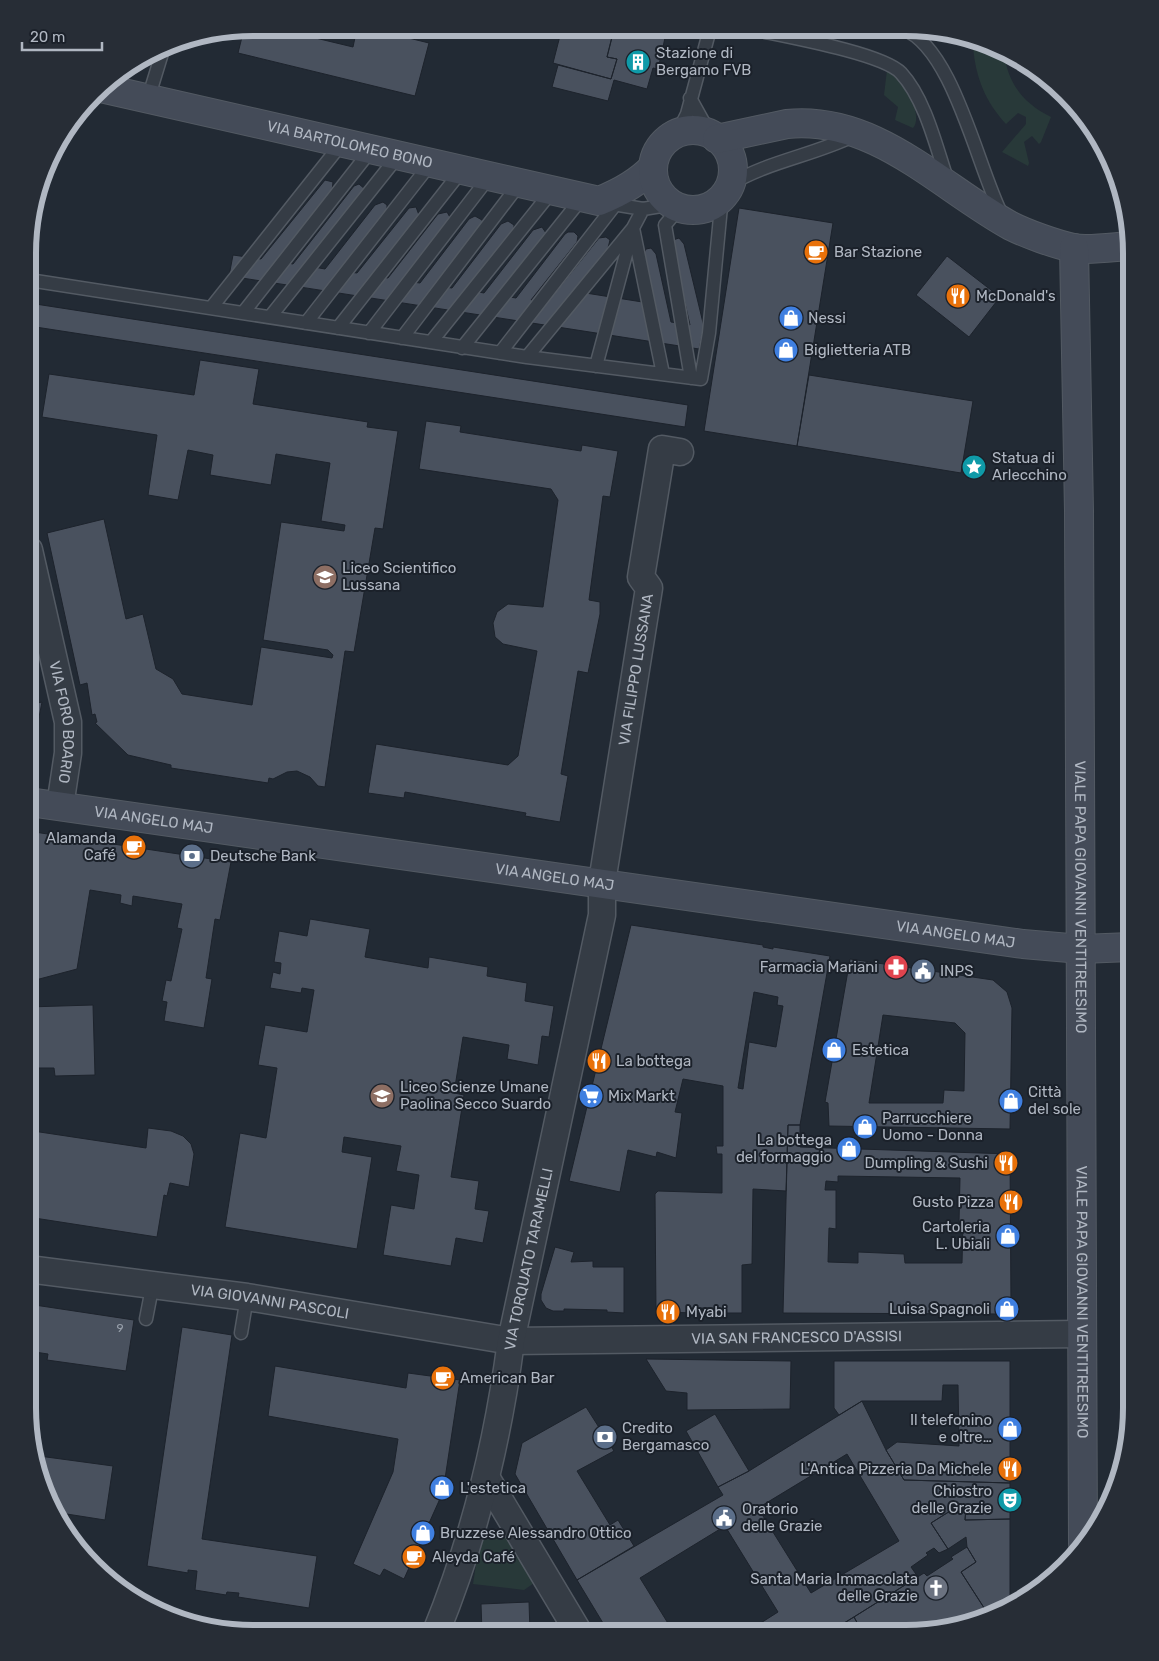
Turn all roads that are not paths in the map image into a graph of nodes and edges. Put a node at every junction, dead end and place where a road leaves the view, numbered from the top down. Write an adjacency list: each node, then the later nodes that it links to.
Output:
1 (708, 36): 6 (lane)
2 (781, 36): 19 (lane)
3 (916, 37): 25 (lane)
4 (160, 58): 7 (lane)
5 (110, 90): 7 (main road, VIA BARTOLOMEO BONO)
6 (690, 98): 9 (lane); 10 (lane)
7 (148, 99): 11 (main road, VIA BARTOLOMEO BONO)
8 (858, 134): 10 (main road); 19 (main road); 21 (lane)
9 (673, 135): 10 (main road); 15 (main road)
10 (714, 136): 21 (main road)
11 (342, 143): 12 (main road, VIA BARTOLOMEO BONO); 30 (lane)
12 (371, 150): 13 (main road, VIA BARTOLOMEO BONO); 31 (lane)
13 (398, 156): 14 (main road, VIA BARTOLOMEO BONO); 32 (lane)
14 (431, 164): 16 (main road, VIA BARTOLOMEO BONO); 33 (lane)
15 (653, 167): 22 (main road); 23 (main road)
16 (462, 170): 17 (main road, VIA BARTOLOMEO BONO); 34 (lane)
17 (490, 177): 18 (main road, VIA BARTOLOMEO BONO); 35 (lane)
18 (520, 183): 20 (main road, VIA BARTOLOMEO BONO); 36 (lane)
19 (950, 186): 25 (main road)
20 (552, 191): 22 (main road, VIA BARTOLOMEO BONO); 37 (lane)
21 (726, 191): 23 (main road); 43 (lane)
22 (599, 201): 24 (lane, VIA BARTOLOMEO BONO); 38 (lane); 39 (lane)
23 (676, 206): 24 (lane, VIA BARTOLOMEO BONO); 43 (lane)
24 (643, 209): 26 (lane)
25 (1005, 222): 28 (main road)
26 (633, 228): 40 (lane); 41 (lane); 42 (lane)
27 (1122, 246): 28 (main road)
28 (1074, 248): 50 (main road, VIALE PAPA GIOVANNI VENTITREESIMO)
29 (36, 281): 30 (lane)
30 (211, 308): 31 (lane)
31 (243, 313): 32 (lane)
32 (270, 317): 33 (lane)
33 (306, 323): 34 (lane)
34 (338, 328): 35 (lane)
35 (369, 332): 36 (lane)
36 (402, 338): 37 (lane)
37 (430, 342): 38 (lane)
38 (462, 348): 39 (lane)
39 (500, 353): 40 (lane)
40 (527, 358): 41 (lane)
41 (596, 366): 42 (lane)
42 (663, 374): 43 (lane)
43 (696, 378)
44 (680, 452): 48 (street, VIA FILIPPO LUSSANA)
45 (36, 581): 47 (street, VIA FORO BOARIO)
46 (36, 803): 47 (main road, VIA ANGELO MAJ)
47 (60, 806): 48 (main road, VIA ANGELO MAJ)
48 (602, 882): 50 (main road, VIA ANGELO MAJ); 57 (street, VIA TORQUATO TARAMELLI)
49 (1123, 947): 50 (main road, VIA ANGELO MAJ)
50 (1080, 949): 56 (main road, VIALE PAPA GIOVANNI VENTITREESIMO)
51 (36, 1270): 52 (street, VIA GIOVANNI PASCOLI)
52 (153, 1283): 53 (street, VIA GIOVANNI PASCOLI); 54 (lane)
53 (247, 1296): 55 (lane); 57 (street, VIA GIOVANNI PASCOLI)
54 (146, 1319)
55 (241, 1333)
56 (1081, 1334): 57 (street, VIA SAN FRANCESCO D'ASSISI); 59 (main road, VIALE PAPA GIOVANNI VENTITREESIMO)
57 (511, 1341): 58 (street, VIA TORQUATO TARAMELLI)
58 (487, 1479): 60 (street, VIA TORQUATO TARAMELLI); 61 (street)
59 (1083, 1533)
60 (439, 1625)
61 (574, 1625)

